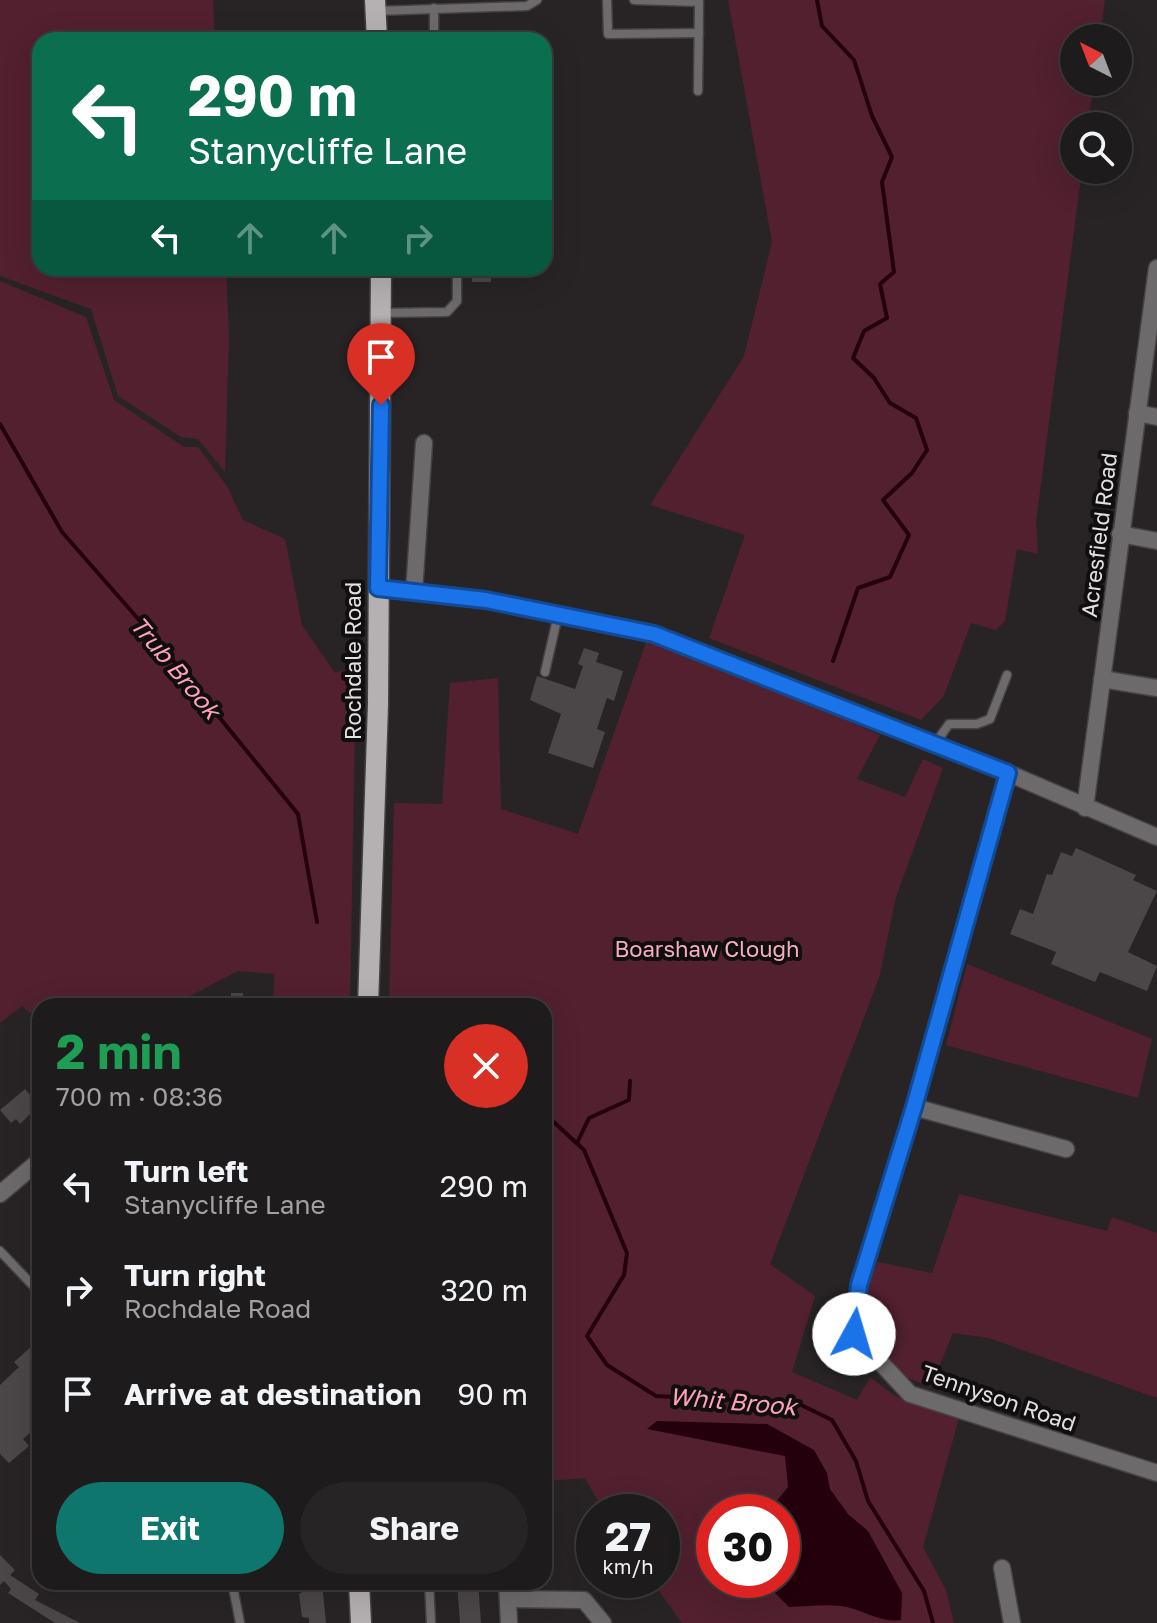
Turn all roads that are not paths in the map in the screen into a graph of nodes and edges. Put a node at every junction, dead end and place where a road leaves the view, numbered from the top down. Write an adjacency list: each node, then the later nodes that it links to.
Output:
1 (537, 0): 5 (lane)
2 (607, 0): 8 (lane)
3 (634, 0): 8 (lane)
4 (375, 5): 5 (lane); 6 (main road)
5 (434, 8): 7 (lane)
6 (377, 32)
7 (434, 32)
8 (699, 33): 9 (lane)
9 (698, 91)
10 (1157, 268): 13 (street, Acresfield Road)
11 (381, 276): 14 (main road, Rochdale Road)
12 (457, 276): 14 (lane)
13 (1155, 299): 15 (street, Acresfield Road)
14 (380, 313): 20 (main road, Rochdale Road)
15 (1137, 413): 16 (street); 18 (street, Acresfield Road)
16 (1157, 417)
17 (424, 443): 21 (street)
18 (1120, 534): 19 (street); 25 (street, Acresfield Road)
19 (1157, 541)
20 (378, 588): 21 (street); 31 (main road, Rochdale Road)
21 (414, 592): 22 (street)
22 (558, 614): 23 (lane); 27 (street)
23 (545, 672)
24 (1007, 675): 27 (lane)
25 (1102, 679): 26 (street); 29 (street, Acresfield Road)
26 (1157, 688)
27 (935, 744): 28 (street)
28 (1008, 773): 29 (street); 32 (street, Tennyson Road)
29 (1085, 808): 30 (street)
30 (1157, 837)
31 (368, 998)
32 (914, 1107): 33 (street); 38 (street, Tennyson Road)
33 (1066, 1149)
34 (32, 1173): 35 (street)
35 (0, 1194)
36 (0, 1251): 37 (lane)
37 (32, 1285)
38 (1157, 1473)
39 (1002, 1568): 49 (street)
40 (234, 1590): 44 (lane)
41 (359, 1590): 45 (main road)
42 (429, 1590): 46 (lane)
43 (507, 1590): 47 (street); 48 (street)
44 (240, 1623)
45 (361, 1623)
46 (431, 1623)
47 (509, 1623)
48 (603, 1623)
49 (1012, 1623)

